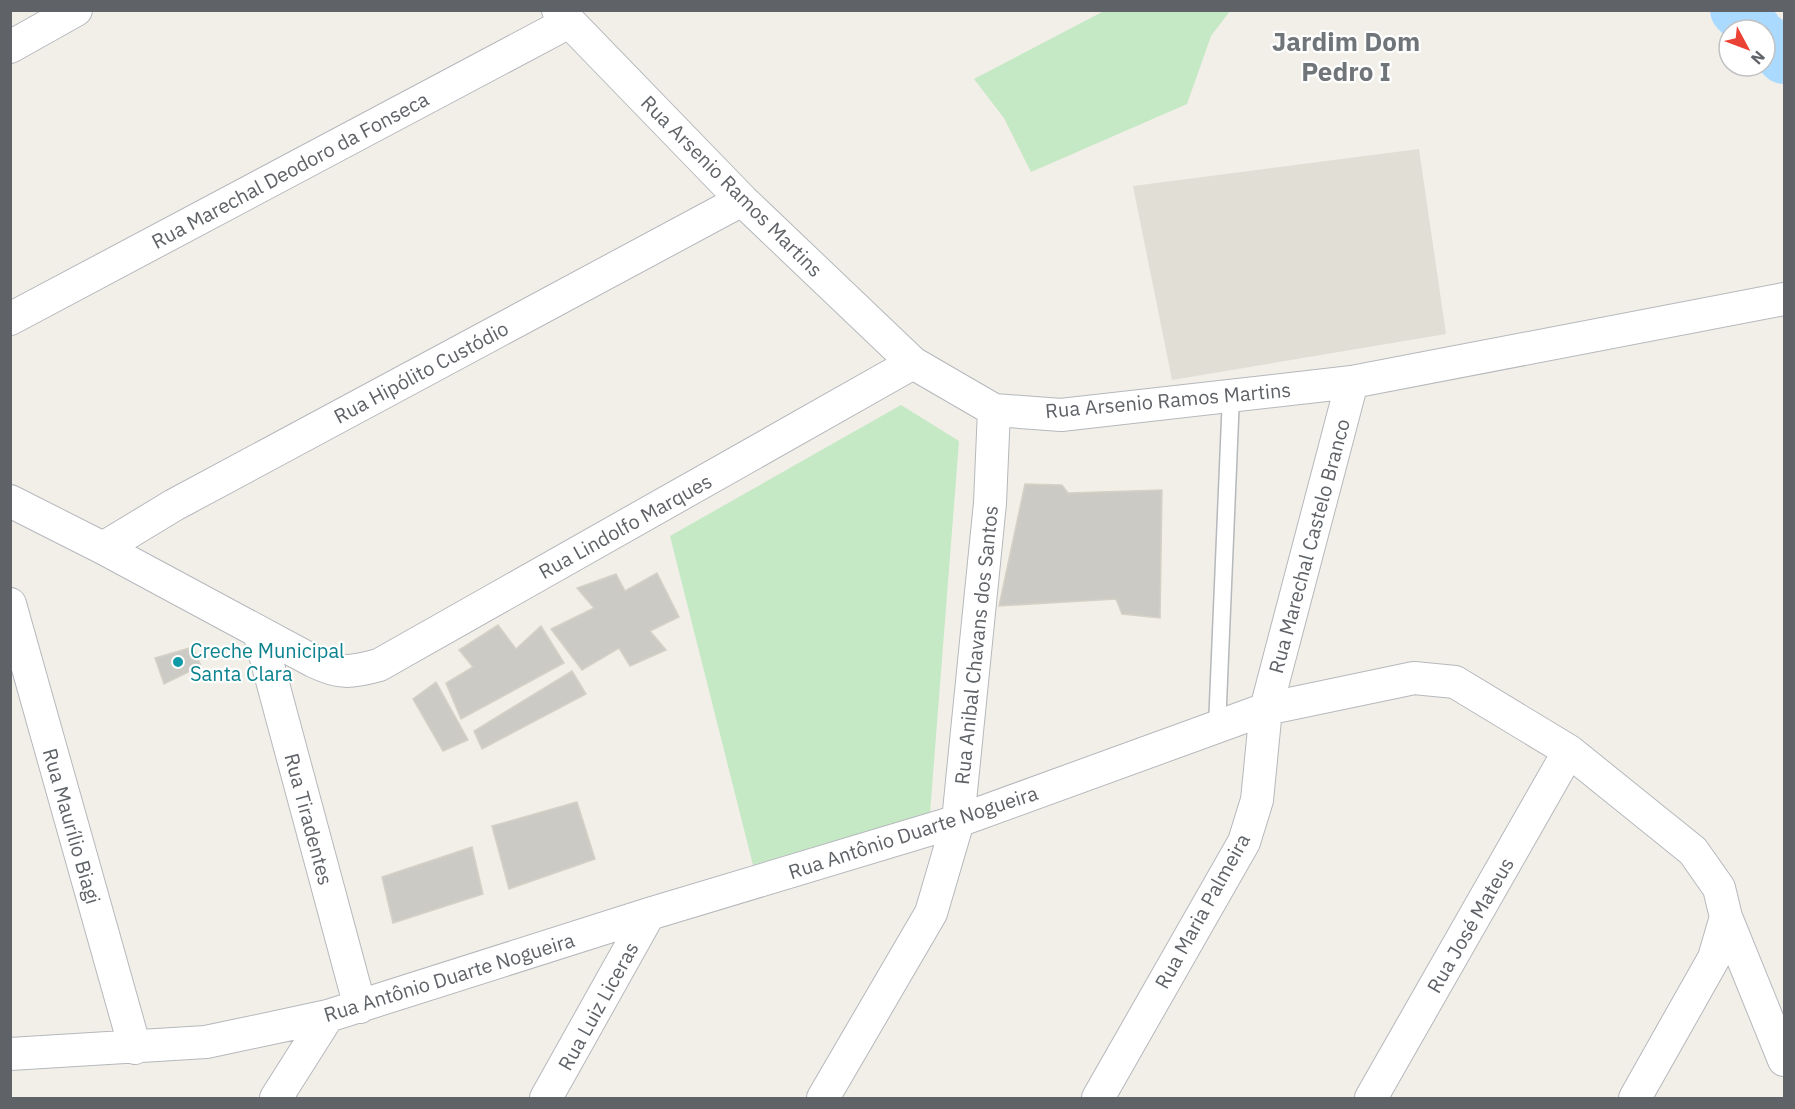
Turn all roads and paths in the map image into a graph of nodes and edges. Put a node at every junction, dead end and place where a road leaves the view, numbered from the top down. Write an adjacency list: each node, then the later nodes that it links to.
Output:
1 (76, 10): 3 (street)
2 (563, 16): 4 (street, Rua Arsenio Ramos Martins); 6 (street, Rua Marechal Deodoro da Fonseca)
3 (10, 47)
4 (742, 200): 7 (street, Rua Arsenio Ramos Martins); 12 (street, Rua Hipólito Custódio)
5 (1785, 299): 8 (street, Rua Arsenio Ramos Martins)
6 (10, 319)
7 (913, 363): 10 (street, Rua Arsenio Ramos Martins); 14 (street, Rua Lindolfo Marques)
8 (1352, 382): 9 (street, Rua Arsenio Ramos Martins); 15 (street, Rua Marechal Castelo Branco)
9 (1231, 396): 10 (street, Rua Arsenio Ramos Martins); 16 (lane)
10 (994, 410): 18 (street, Rua Anibal Chavans dos Santos)
11 (10, 501): 12 (street)
12 (103, 548): 14 (street)
13 (10, 604): 23 (street, Rua Maurílio Biagi)
14 (259, 632): 21 (street, Rua Tiradentes)
15 (1266, 710): 16 (street, Rua Antônio Duarte Nogueira); 17 (street, Rua Antônio Duarte Nogueira); 29 (street, Rua Maria Palmeira)
16 (1217, 727): 18 (street, Rua Antônio Duarte Nogueira)
17 (1569, 751): 20 (street, Rua Antônio Duarte Nogueira); 30 (street, Rua José Mateus)
18 (958, 821): 19 (street, Rua Antônio Duarte Nogueira); 28 (street, Rua Anibal Chavans dos Santos)
19 (649, 914): 21 (street, Rua Antônio Duarte Nogueira); 27 (street, Rua Luiz Liceras)
20 (1726, 917): 25 (street, Rua Antônio Duarte Nogueira); 31 (street)
21 (360, 1007): 22 (street, Rua Antônio Duarte Nogueira)
22 (328, 1016): 23 (street, Rua Antônio Duarte Nogueira); 26 (street)
23 (135, 1048): 24 (street, Rua Antônio Duarte Nogueira)
24 (14, 1060)
25 (1785, 1060)
26 (276, 1098)
27 (546, 1098)
28 (823, 1098)
29 (1098, 1098)
30 (1371, 1098)
31 (1635, 1098)

